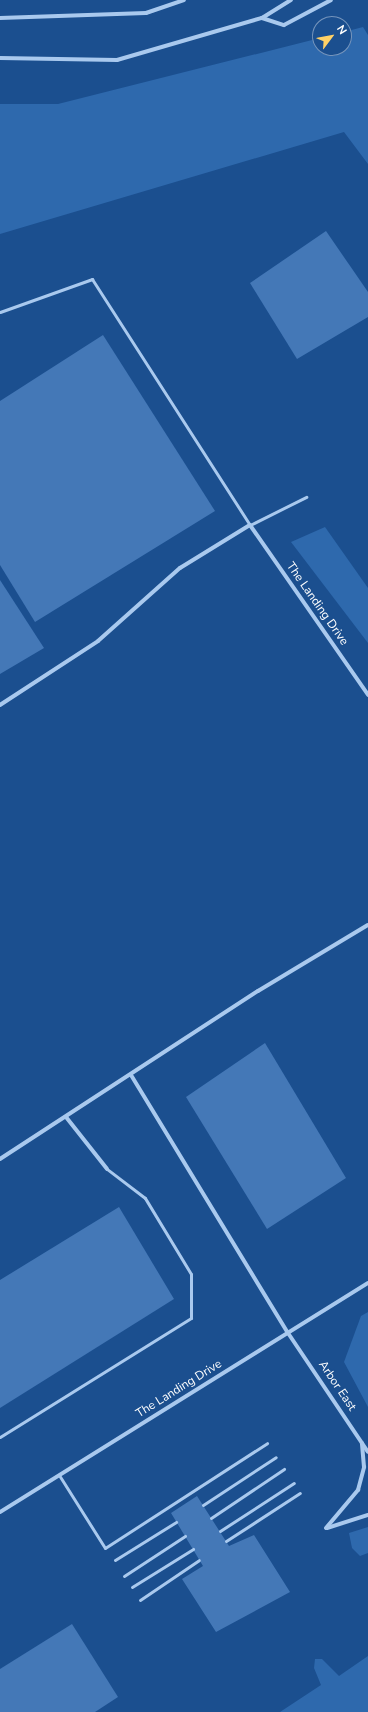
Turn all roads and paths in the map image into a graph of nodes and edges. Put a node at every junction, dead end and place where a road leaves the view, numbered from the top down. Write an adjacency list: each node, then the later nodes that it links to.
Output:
1 (184, 0): 4 (street)
2 (291, 0): 5 (street)
3 (331, 0): 5 (street)
4 (0, 18)
5 (262, 18): 6 (street)
6 (0, 58)
7 (0, 312): 9 (lane)
8 (306, 497): 9 (lane)
9 (250, 525): 10 (street, The Landing Drive); 11 (street)
10 (368, 695)
11 (0, 705)
12 (368, 925): 13 (street)
13 (131, 1075): 14 (street); 18 (street, Arbor East)
14 (66, 1117): 15 (street); 16 (street)
15 (0, 1159)
16 (107, 1169): 19 (lane)
17 (368, 1283): 18 (street, The Landing Drive)
18 (288, 1333): 20 (street, Arbor East); 25 (street, The Landing Drive)
19 (0, 1437)
20 (362, 1441): 22 (street, Arbor East); 30 (street)
21 (267, 1443): 25 (lane)
22 (368, 1452)
23 (276, 1457): 28 (lane)
24 (284, 1469): 31 (lane)
25 (59, 1475): 29 (street, The Landing Drive)
26 (294, 1483): 33 (lane)
27 (300, 1493): 35 (lane)
28 (202, 1505)
29 (0, 1512)
30 (368, 1515)
31 (211, 1518)
32 (176, 1522): 37 (lane)
33 (220, 1531)
34 (185, 1536): 39 (lane)
35 (226, 1541)
36 (193, 1549): 40 (lane)
37 (115, 1560)
38 (199, 1560): 41 (lane)
39 (124, 1576)
40 (132, 1587)
41 (140, 1600)

